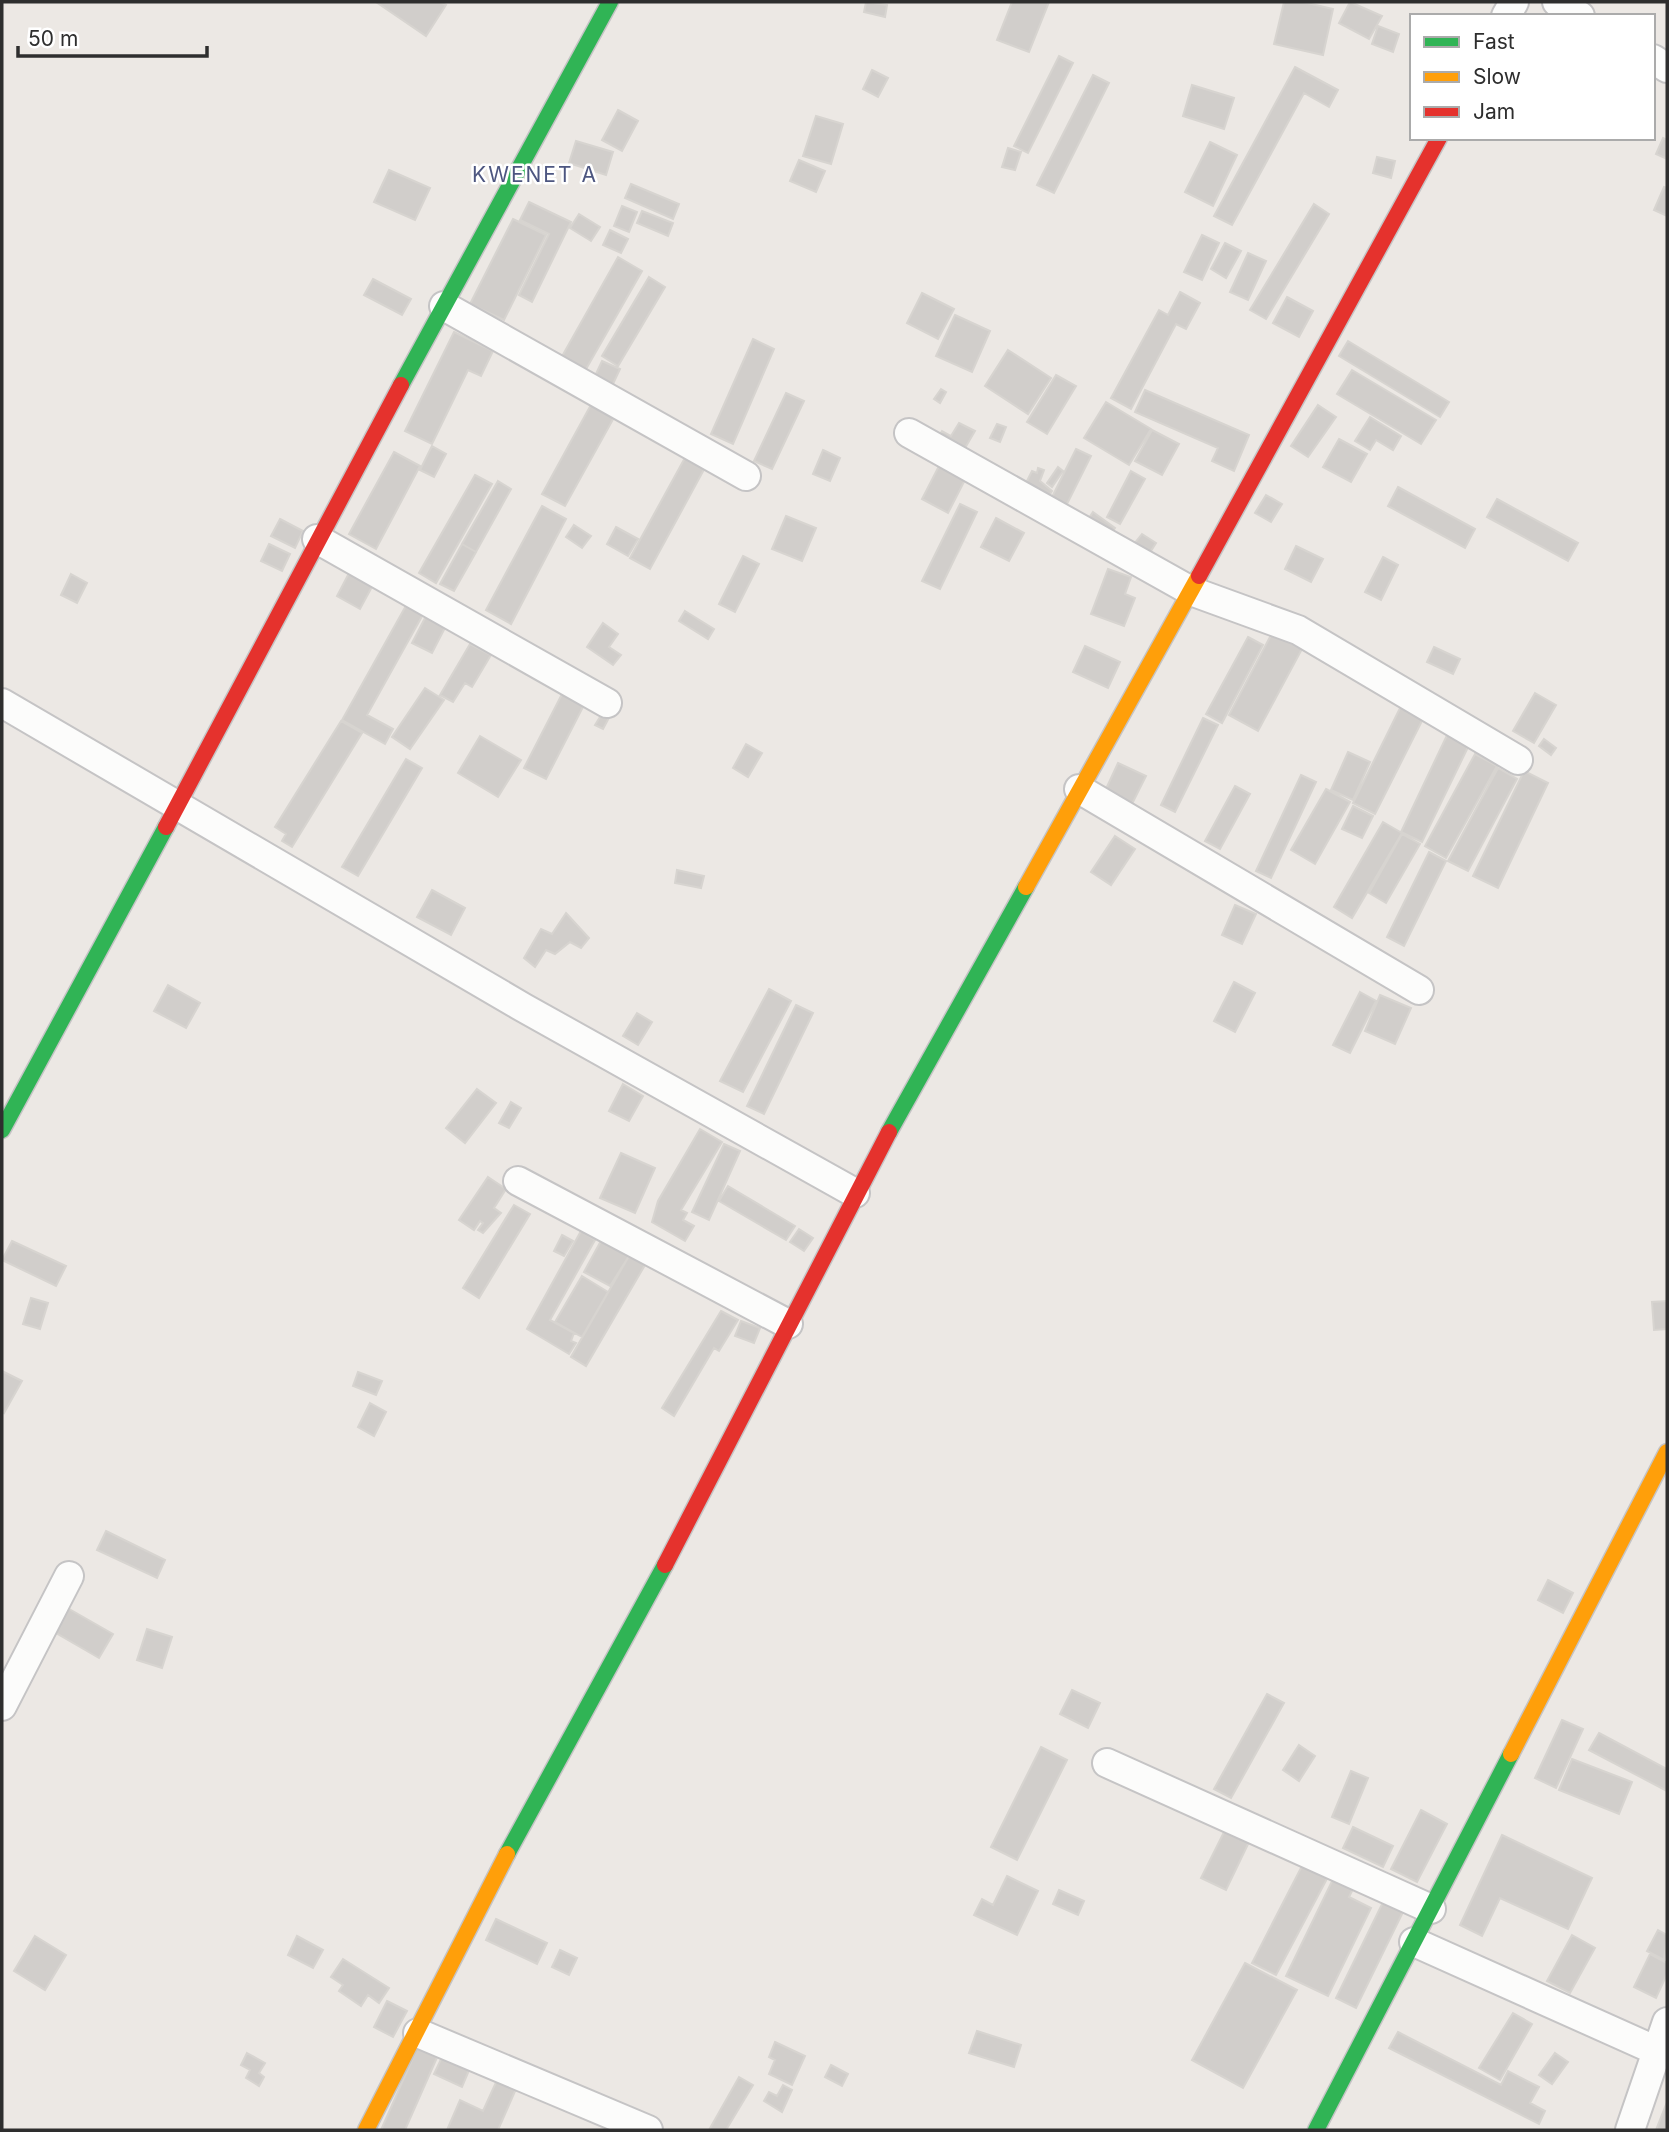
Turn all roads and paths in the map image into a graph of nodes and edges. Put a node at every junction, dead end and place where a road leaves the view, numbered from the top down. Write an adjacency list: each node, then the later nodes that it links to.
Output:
1 (610, 2): 5 (street)
2 (1557, 2): 3 (street)
3 (1577, 14)
4 (1438, 140): 9 (street)
5 (443, 306): 7 (street); 8 (street)
6 (909, 433): 9 (street)
7 (746, 477)
8 (317, 538): 11 (street); 14 (street)
9 (1191, 592): 12 (street); 13 (street)
10 (2, 703): 14 (street)
11 (607, 703)
12 (1518, 760)
13 (1079, 789): 15 (street); 18 (street)
14 (178, 805): 16 (street); 18 (street)
15 (1419, 990)
16 (2, 1130)
17 (518, 1181): 19 (street)
18 (855, 1193): 19 (street)
19 (788, 1324): 27 (street)
20 (1667, 1452): 24 (street)
21 (69, 1576): 22 (street)
22 (2, 1706)
23 (1107, 1763): 24 (street)
24 (1431, 1909): 25 (street)
25 (1414, 1942): 28 (street); 31 (street)
26 (1667, 2022): 28 (street)
27 (418, 2033): 29 (street); 30 (street)
28 (1657, 2051): 32 (street)
29 (366, 2130)
30 (648, 2130)
31 (1316, 2130)
32 (1630, 2130)

